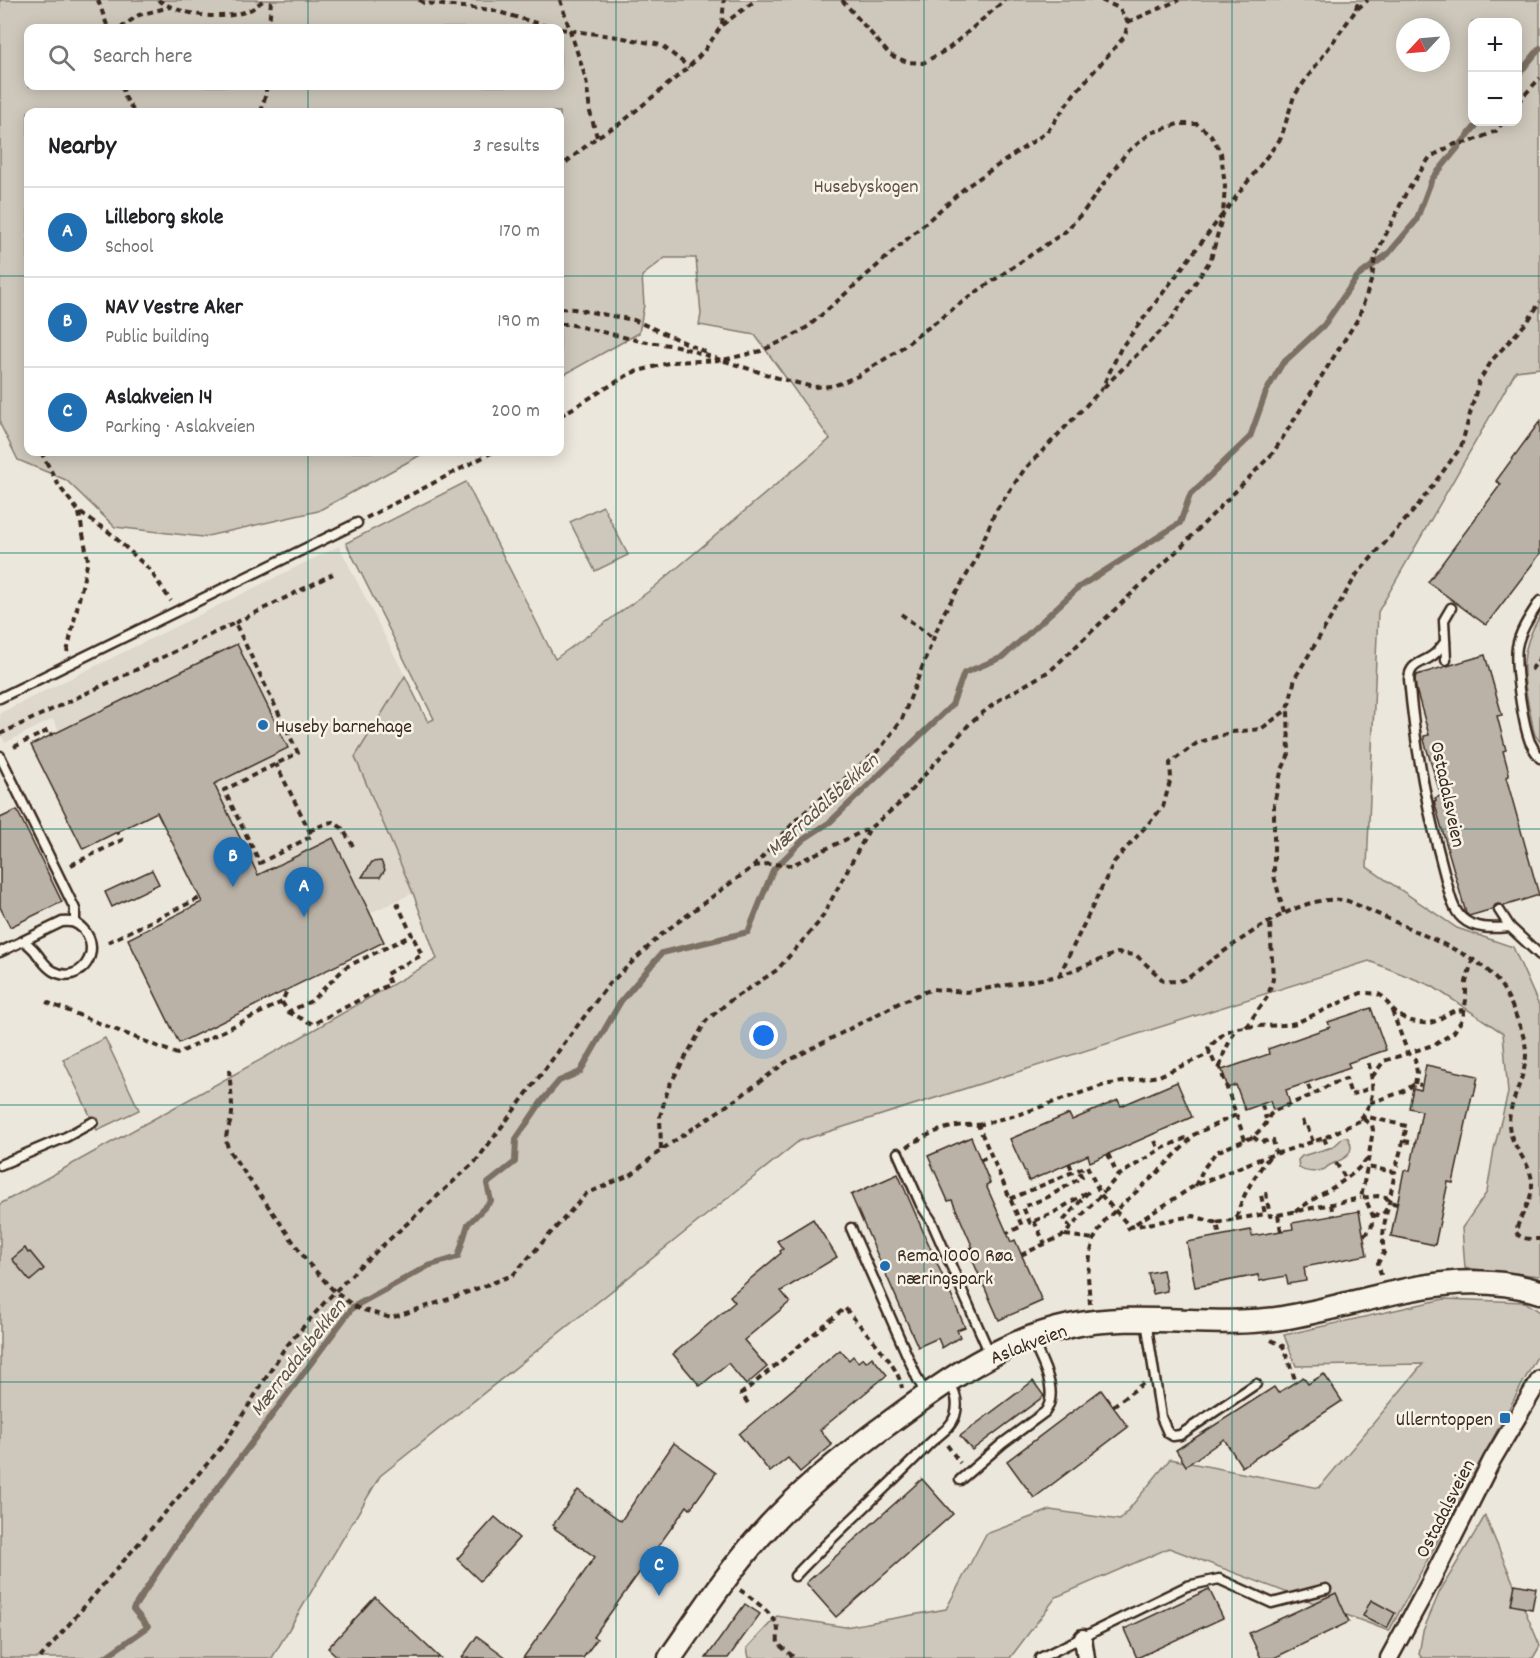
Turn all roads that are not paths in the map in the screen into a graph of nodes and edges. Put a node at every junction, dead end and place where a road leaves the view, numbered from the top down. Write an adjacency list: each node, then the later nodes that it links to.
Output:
1 (357, 523): 6 (lane)
2 (1540, 601): 7 (lane)
3 (1451, 608): 4 (lane)
4 (1445, 642): 5 (lane); 11 (lane, Ostadalsveien)
5 (1446, 660)
6 (0, 698)
7 (1540, 758)
8 (3, 765): 10 (lane)
9 (1499, 910): 11 (lane)
10 (75, 922): 12 (lane); 12 (lane)
11 (1510, 927): 14 (lane)
12 (24, 941): 13 (lane)
13 (0, 952)
14 (1540, 955)
15 (93, 1122): 17 (lane)
16 (898, 1153): 22 (lane)
17 (0, 1166)
18 (851, 1228): 26 (lane)
19 (1540, 1292): 20 (street, Aslakveien)
20 (1146, 1320): 21 (street, Aslakveien); 25 (lane)
21 (1031, 1337): 22 (street, Aslakveien); 27 (lane)
22 (990, 1355): 24 (street, Aslakveien)
23 (1540, 1379): 34 (street, Ostadalsveien)
24 (949, 1381): 26 (street, Aslakveien); 28 (lane)
25 (1256, 1384)
26 (927, 1396): 31 (street, Aslakveien)
27 (960, 1480)
28 (795, 1576)
29 (1326, 1589): 30 (lane)
30 (1083, 1638): 32 (lane); 33 (street)
31 (670, 1658)
32 (1040, 1658)
33 (1086, 1658)
34 (1389, 1658)

